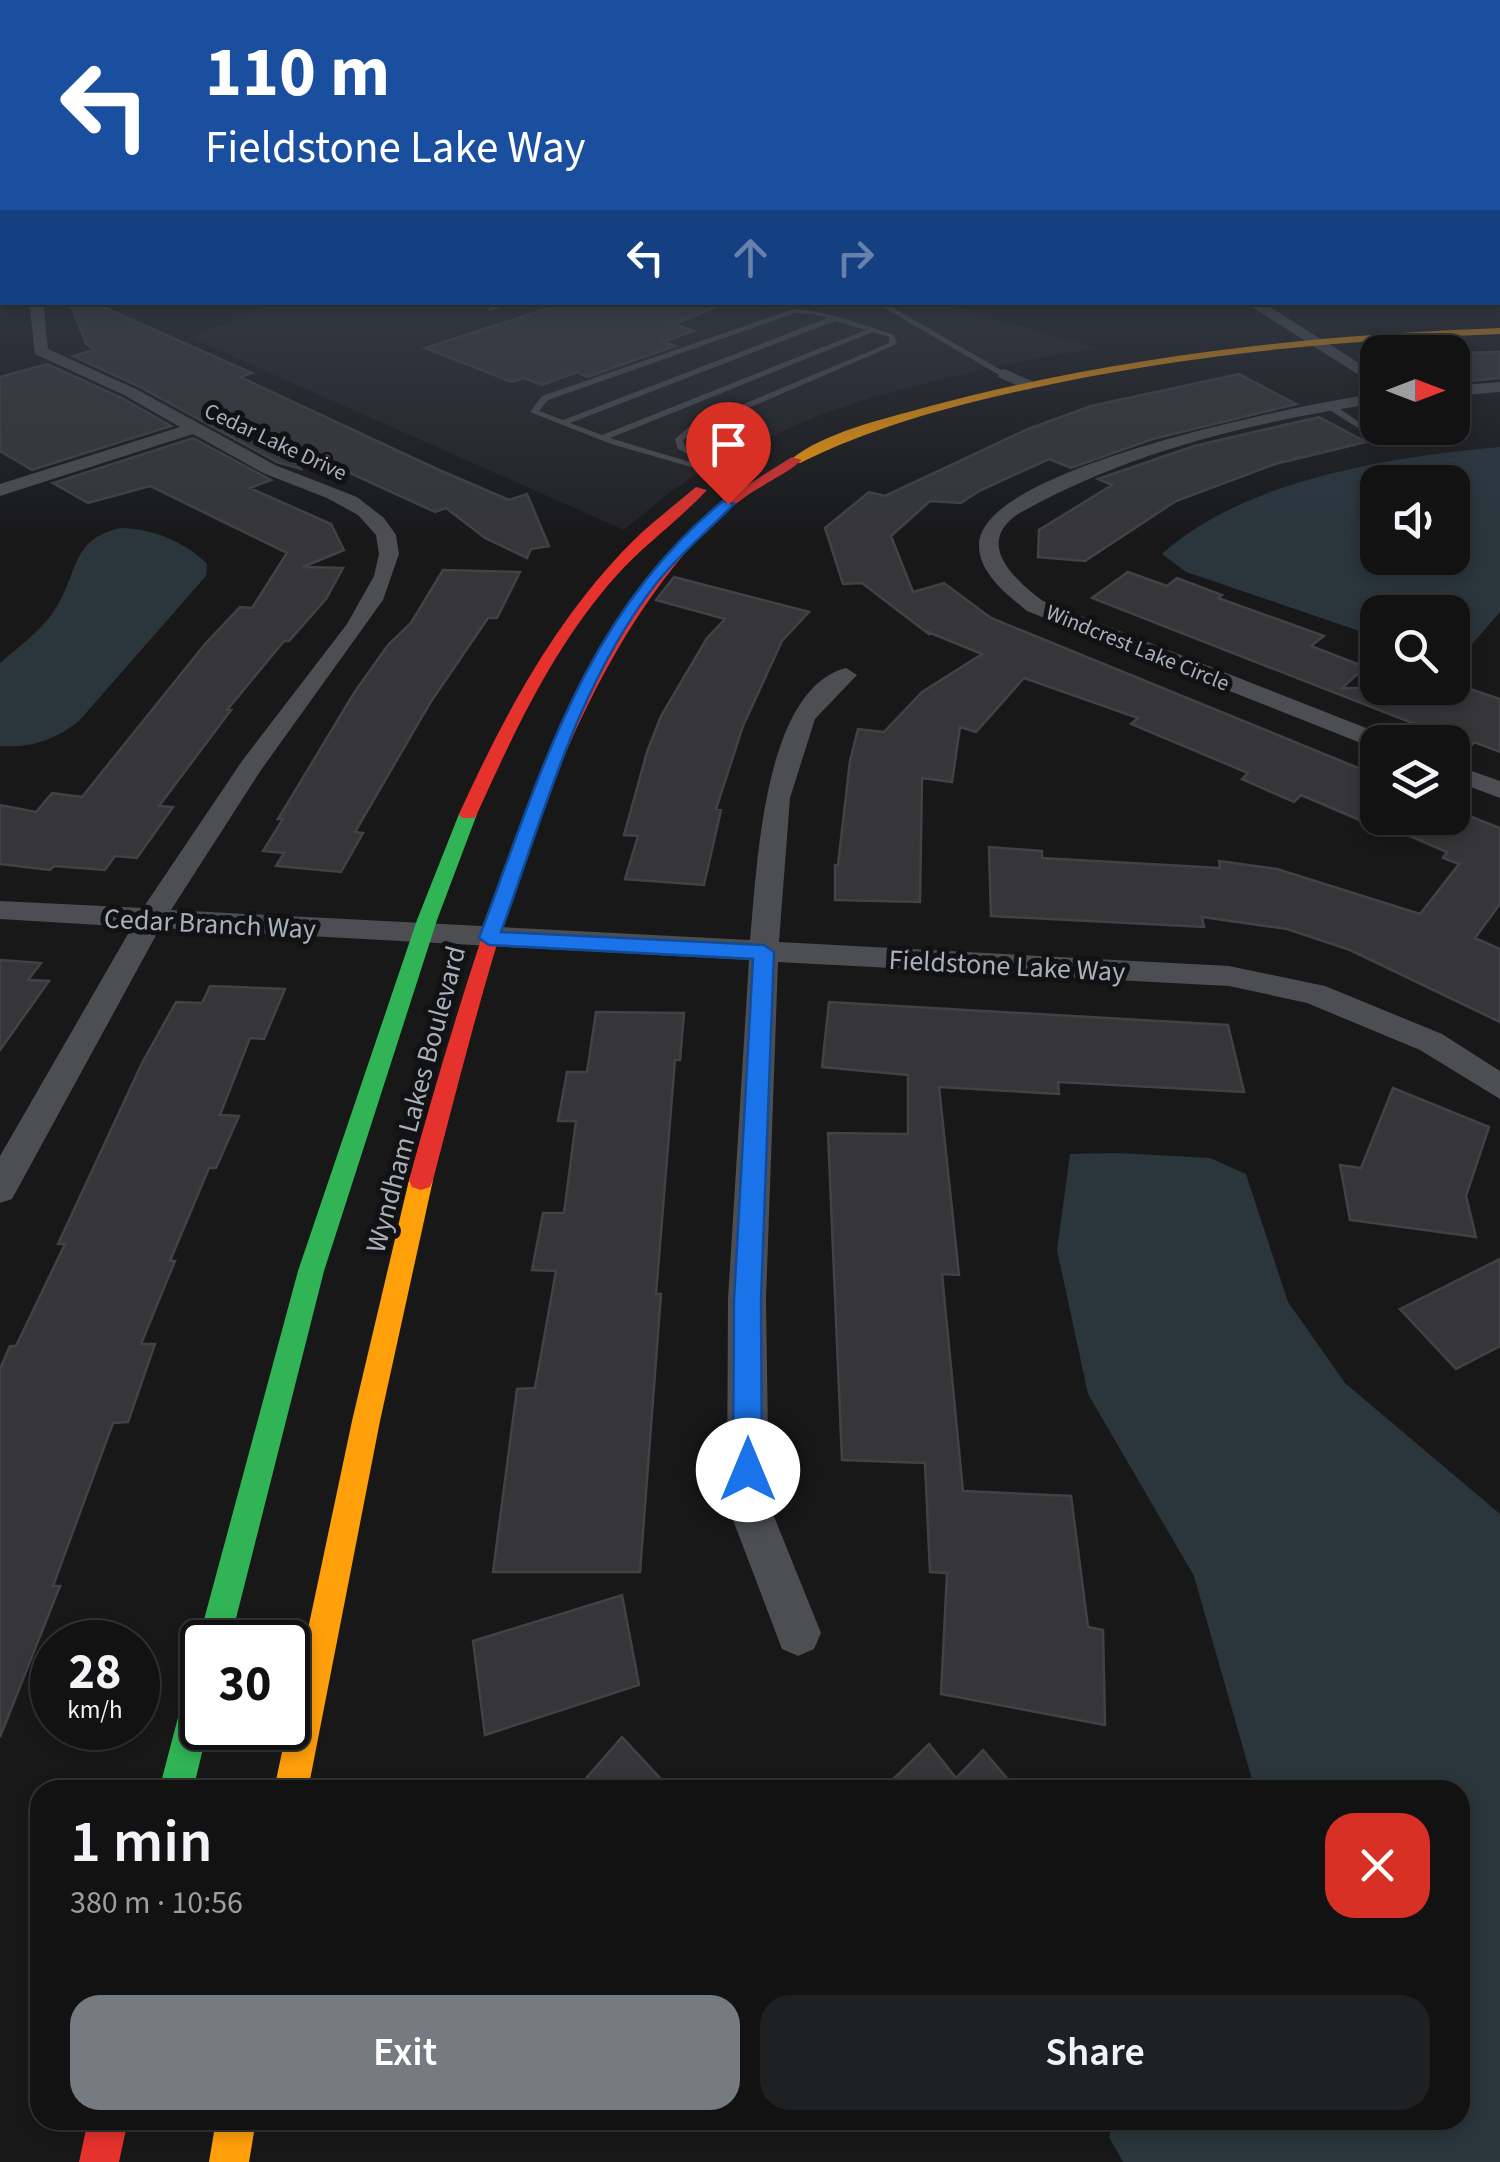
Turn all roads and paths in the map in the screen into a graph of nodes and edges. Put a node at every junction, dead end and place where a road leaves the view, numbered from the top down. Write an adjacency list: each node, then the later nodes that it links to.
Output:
1 (39, 339): 19 (street, Cedar Lake Drive)
2 (717, 339): 17 (lane)
3 (781, 339): 17 (lane)
4 (850, 339): 20 (lane)
5 (892, 339): 21 (lane)
6 (942, 339): 11 (lane)
7 (1239, 339): 11 (street, Wyndham Lakes Boulevard)
8 (1282, 339): 12 (street, Wyndham Lakes Boulevard)
9 (1309, 339): 10 (street)
10 (1360, 371)
11 (1004, 374): 12 (street); 21 (street, Wyndham Lakes Boulevard)
12 (1028, 385): 23 (street, Wyndham Lakes Boulevard)
13 (1500, 388): 14 (street)
14 (1470, 390)
15 (1360, 401): 16 (street, Windcrest Lake Circle)
16 (1328, 405): 18 (lane); 26 (street, Windcrest Lake Circle)
17 (563, 424): 20 (lane)
18 (1360, 425)
19 (192, 429): 24 (street); 30 (street, Cedar Lake Drive)
20 (604, 437): 22 (lane)
21 (751, 457): 22 (street, Wyndham Lakes Boulevard)
22 (723, 475): 23 (street); 31 (street, Wyndham Lakes Boulevard)
23 (755, 484): 32 (street, Wyndham Lakes Boulevard)
24 (0, 490)
25 (846, 674): 33 (street)
26 (1360, 734)
27 (1470, 778): 28 (street)
28 (1500, 790)
29 (0, 910): 30 (street, Cedar Branch Way)
30 (149, 921): 31 (street, Cedar Branch Way); 35 (street, Cedar Lake Drive)
31 (421, 934): 32 (street, Cedar Branch Way); 36 (street, Wyndham Lakes Boulevard)
32 (489, 938): 33 (street, Fieldstone Lake Way); 40 (street, Wyndham Lakes Boulevard)
33 (764, 952): 34 (street, Fieldstone Lake Way); 37 (street)
34 (1500, 1087)
35 (0, 1189)
36 (220, 1620)
37 (798, 1633)
38 (186, 1750): 39 (street)
39 (179, 1780)
40 (293, 1780)
41 (106, 2130): 43 (street)
42 (234, 2130): 44 (street)
43 (99, 2162)
44 (229, 2162)

